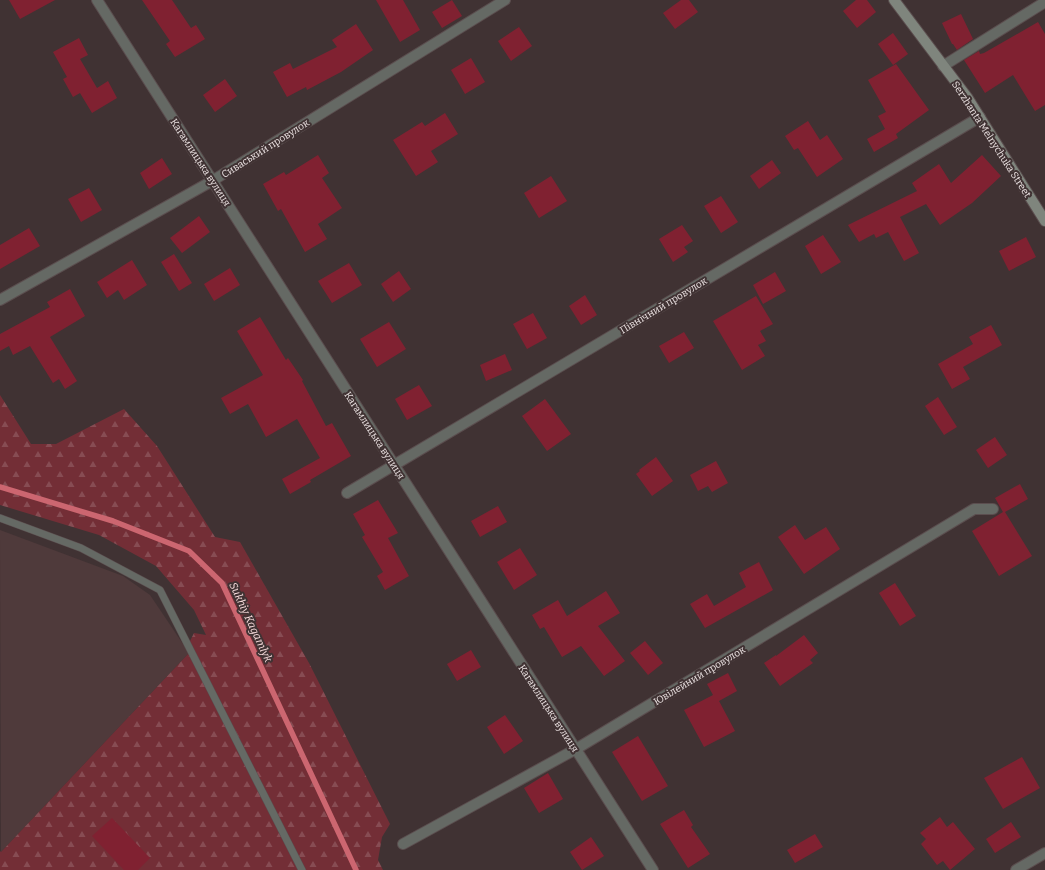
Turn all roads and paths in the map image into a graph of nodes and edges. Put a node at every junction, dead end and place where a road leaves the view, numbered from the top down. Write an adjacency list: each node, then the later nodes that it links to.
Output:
1 (97, 0): 7 (street, Кагамлицька вулиця)
2 (505, 0): 7 (street, Сиваський провулок)
3 (894, 0): 5 (street, Serzhanta Melnychuka Street)
4 (1045, 2): 5 (street)
5 (943, 66): 6 (street, Serzhanta Melnychuka Street)
6 (980, 117): 8 (street, Serzhanta Melnychuka Street); 10 (street, Північний провулок)
7 (212, 180): 9 (street, Сиваський провулок); 10 (street, Кагамлицька вулиця)
8 (1045, 221)
9 (0, 300)
10 (394, 465): 11 (street, Північний провулок); 14 (street, Кагамлицька вулиця)
11 (347, 493)
12 (993, 509): 14 (street, Ювілейний провулок)
13 (0, 518): 17 (lane)
14 (576, 749): 15 (street, Ювілейний провулок); 18 (street, Кагамлицька вулиця)
15 (403, 844)
16 (1045, 853): 19 (street)
17 (302, 870)
18 (653, 870)
19 (1016, 870)

